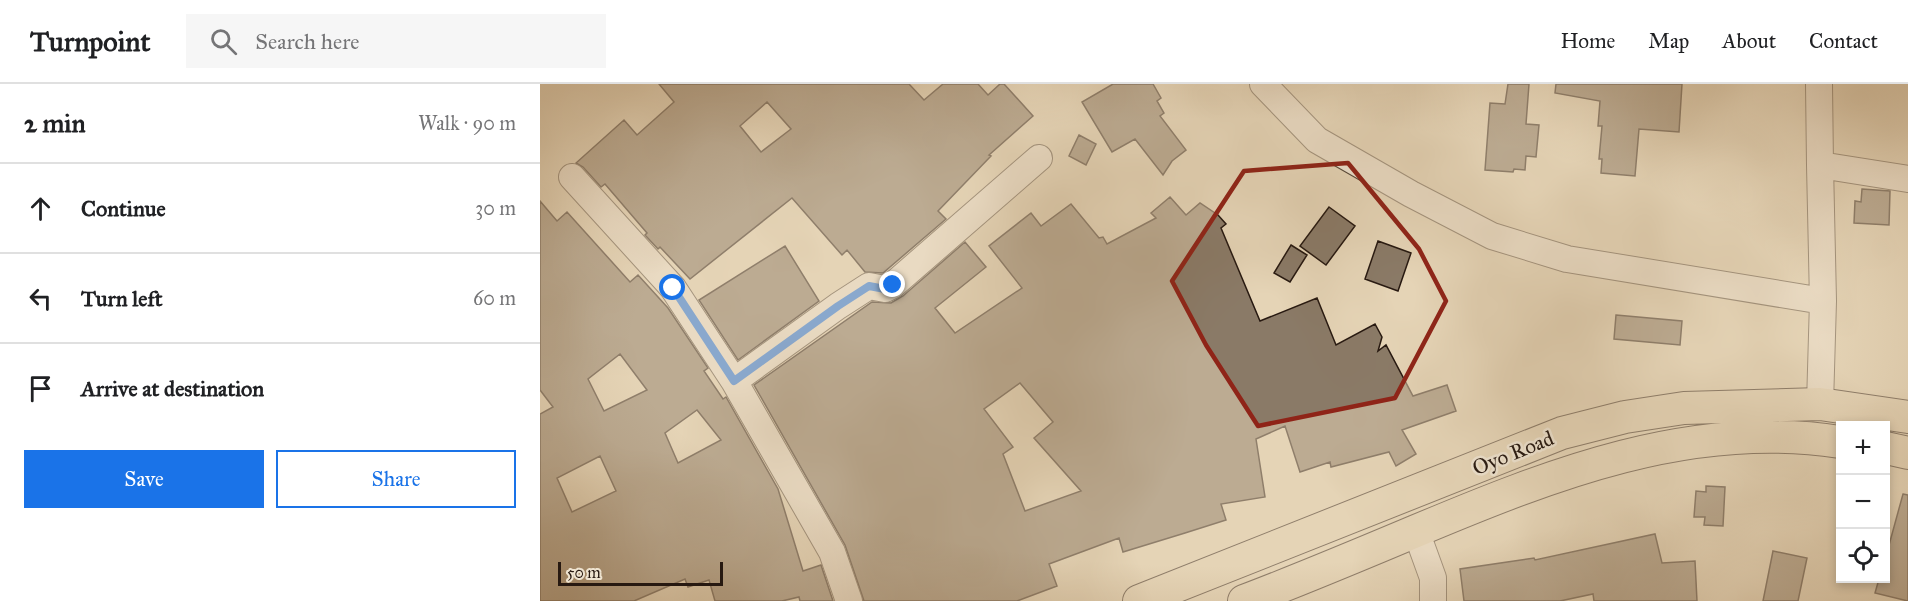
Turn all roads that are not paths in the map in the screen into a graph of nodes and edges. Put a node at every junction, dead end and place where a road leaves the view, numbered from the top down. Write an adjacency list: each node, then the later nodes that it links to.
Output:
1 (1263, 84): 7 (street)
2 (1819, 84): 4 (street)
3 (1039, 158): 8 (street)
4 (1820, 165): 6 (street); 7 (street)
5 (572, 177): 8 (street)
6 (1908, 179)
7 (1823, 301): 9 (street)
8 (734, 381): 15 (street)
9 (1820, 404): 10 (main road, Oyo Road); 16 (main road, Oyo Road)
10 (1908, 417)
11 (1836, 441): 14 (main road, Oyo Road)
12 (1890, 449): 13 (main road)
13 (1908, 453)
14 (1416, 531): 17 (main road, Oyo Road); 18 (street)
15 (849, 601)
16 (1139, 601)
17 (1244, 601)
18 (1433, 601)

